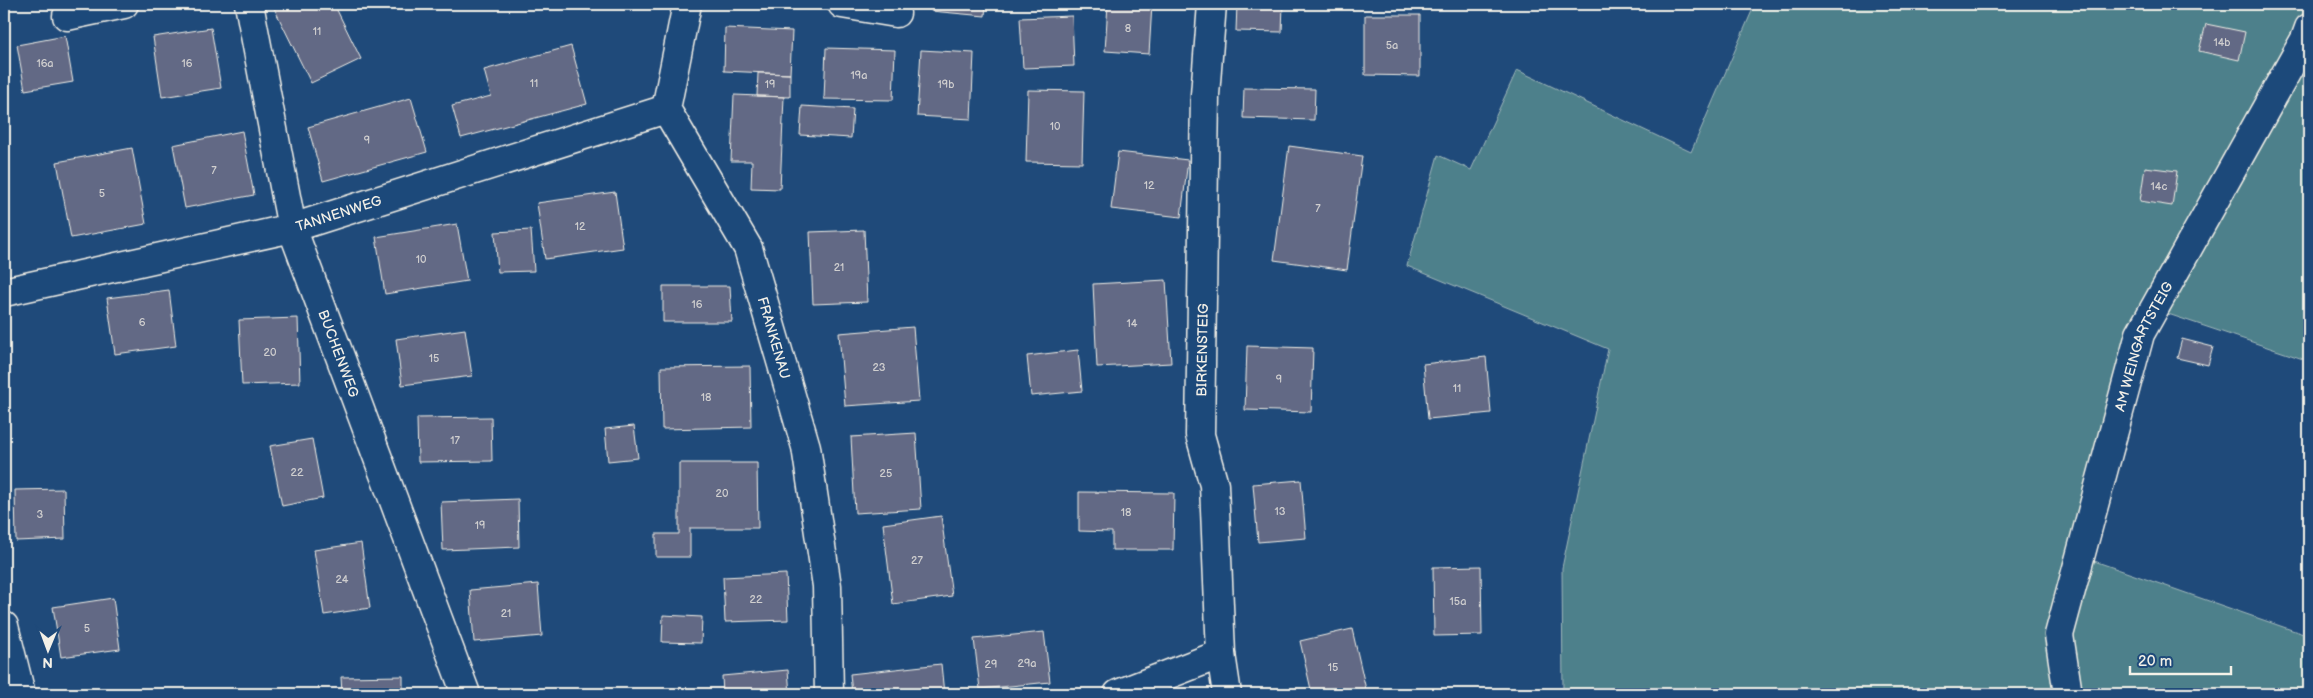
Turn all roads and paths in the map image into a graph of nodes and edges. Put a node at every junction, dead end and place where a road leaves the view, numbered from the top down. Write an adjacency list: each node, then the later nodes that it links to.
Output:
1 (124, 4): 7 (street)
2 (250, 4): 10 (street, BUCHENWEG)
3 (687, 4): 9 (street)
4 (842, 4): 6 (street)
5 (1212, 4): 13 (street, BIRKENSTEIG)
6 (896, 13)
7 (67, 16)
8 (2309, 28): 20 (street, AM WEINGARTSTEIG)
9 (666, 109): 10 (street, TANNENWEG); 17 (street, FRANKENAU)
10 (292, 228): 11 (street, TANNENWEG); 16 (street, BUCHENWEG)
11 (4, 292)
12 (4, 626): 14 (street)
13 (1221, 654): 18 (street); 19 (street, BIRKENSTEIG)
14 (8, 670): 15 (street)
15 (21, 694)
16 (466, 694)
17 (829, 694)
18 (1118, 694)
19 (1226, 694)
20 (2068, 694)

